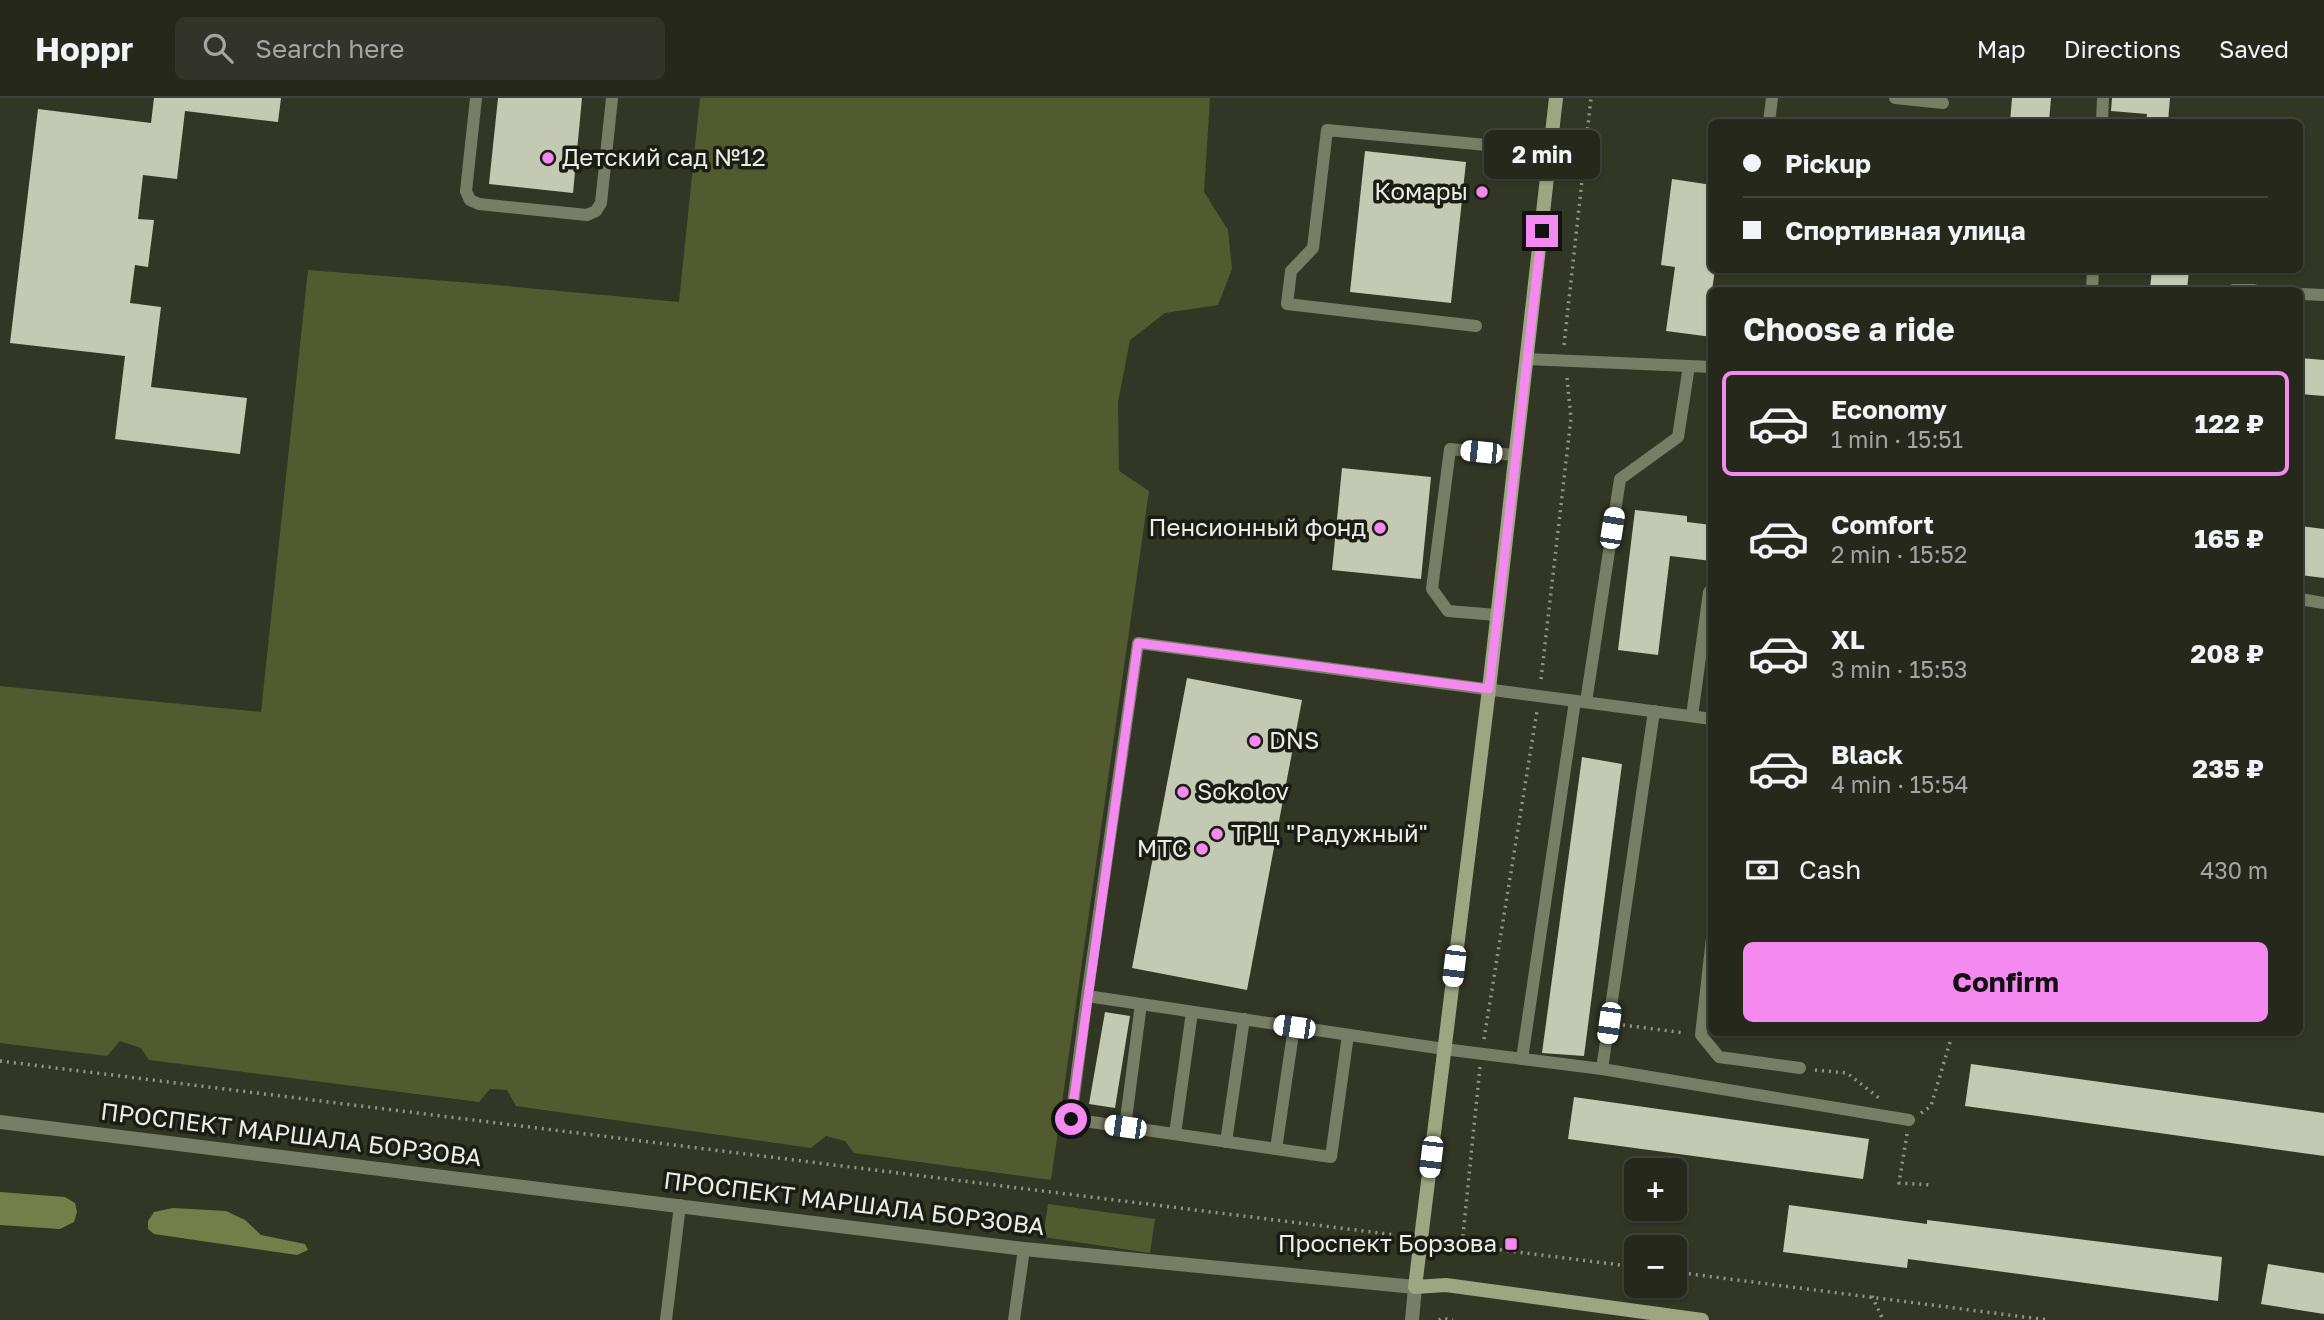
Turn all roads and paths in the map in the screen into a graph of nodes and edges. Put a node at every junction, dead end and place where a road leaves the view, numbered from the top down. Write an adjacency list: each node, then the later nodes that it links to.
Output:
1 (476, 98): 2 (lane)
2 (611, 98)
3 (1556, 98): 15 (street)
4 (1591, 98): 16 (path)
5 (1772, 98): 9 (lane)
6 (1895, 98): 8 (lane)
7 (2103, 98): 10 (lane)
8 (1943, 103)
9 (1769, 119)
10 (2102, 119)
11 (1497, 146): 14 (lane)
12 (2303, 293): 13 (lane)
13 (2324, 295)
14 (1476, 326)
15 (1526, 359): 16 (lane); 19 (street)
16 (1565, 362): 17 (lane); 25 (path)
17 (1689, 366): 18 (lane); 26 (lane)
18 (1708, 367)
19 (1515, 456): 23 (street); 23 (lane)
20 (1708, 599): 28 (lane)
21 (2303, 600): 22 (lane)
22 (2324, 603)
23 (1497, 615): 24 (street)
24 (1489, 689): 25 (lane); 31 (lane); 40 (street)
25 (1539, 696): 26 (lane); 41 (path)
26 (1581, 701): 27 (lane); 42 (lane)
27 (1654, 711): 28 (lane); 35 (lane)
28 (1692, 716): 29 (lane)
29 (1708, 718)
30 (1708, 973): 38 (lane)
31 (1087, 996): 32 (lane); 48 (lane)
32 (1141, 1004): 33 (lane); 48 (lane)
33 (1192, 1012): 34 (lane); 49 (lane)
34 (1244, 1020): 36 (lane); 50 (lane)
35 (1609, 1023): 38 (path); 45 (lane)
36 (1294, 1027): 37 (lane); 51 (lane)
37 (1348, 1035): 40 (lane); 51 (lane)
38 (1701, 1035): 44 (lane)
39 (1952, 1036): 46 (path)
40 (1444, 1049): 41 (lane); 58 (street)
41 (1482, 1054): 42 (lane); 56 (path)
42 (1522, 1059): 45 (lane)
43 (0, 1061): 54 (path)
44 (1800, 1068): 46 (path)
45 (1602, 1069): 46 (lane)
46 (1909, 1120): 52 (path)
47 (0, 1122): 53 (street, ПРОСПЕКТ МАРШАЛА БОРЗОВА)
48 (1125, 1127): 49 (lane)
49 (1175, 1134): 50 (lane)
50 (1226, 1142): 51 (lane)
51 (1276, 1149)
52 (1932, 1185)
53 (680, 1205): 55 (street, ПРОСПЕКТ МАРШАЛА БОРЗОВА); 60 (lane)
54 (1396, 1235)
55 (1024, 1249): 58 (street, ПРОСПЕКТ МАРШАЛА БОРЗОВА); 61 (lane)
56 (1624, 1265)
57 (1687, 1273): 59 (path)
58 (1415, 1287): 62 (street); 65 (street, ПРОСПЕКТ МАРШАЛА БОРЗОВА)
59 (1872, 1296): 66 (path); 67 (path)
60 (666, 1320)
61 (1014, 1320)
62 (1412, 1320)
63 (1438, 1320): 64 (path)
64 (1453, 1320)
65 (1702, 1320)
66 (1883, 1320)
67 (2048, 1320)

